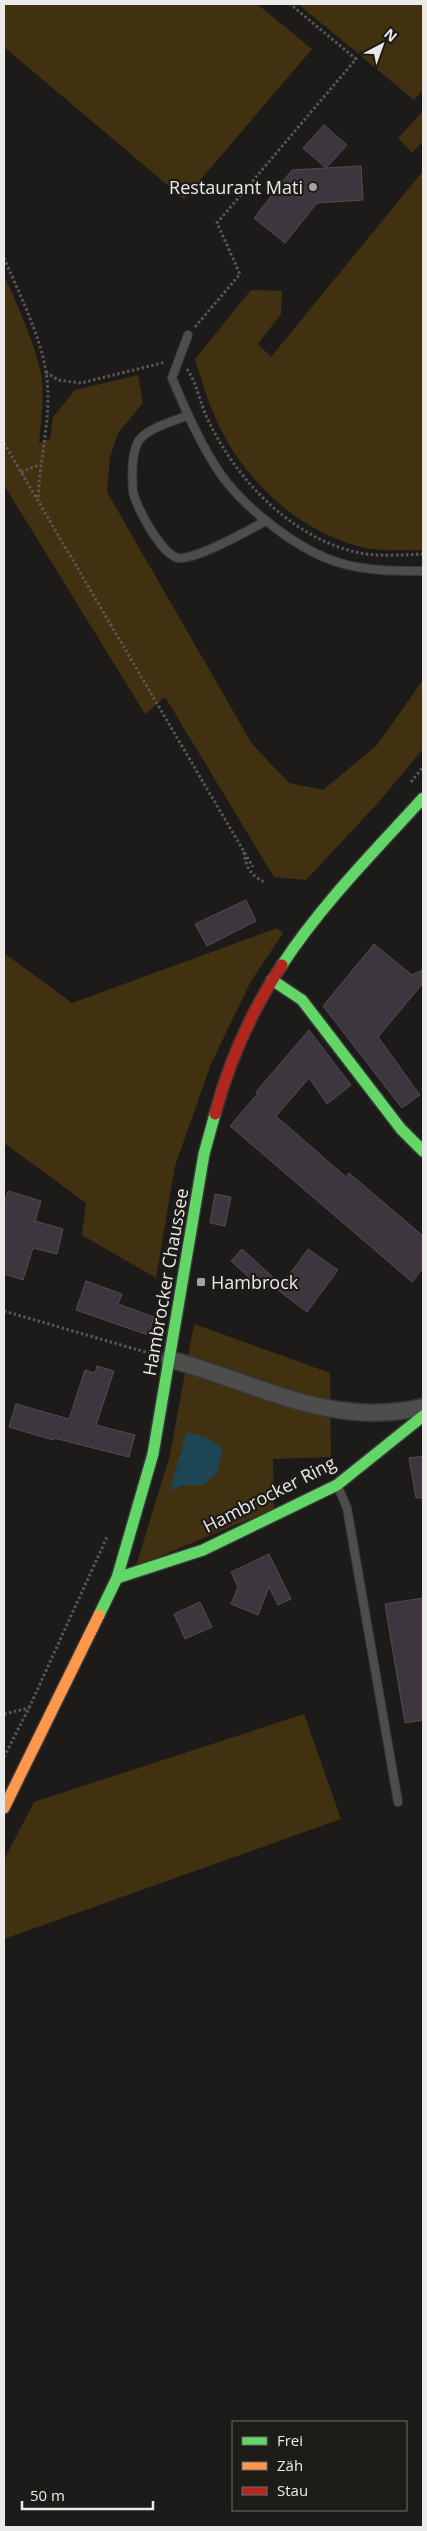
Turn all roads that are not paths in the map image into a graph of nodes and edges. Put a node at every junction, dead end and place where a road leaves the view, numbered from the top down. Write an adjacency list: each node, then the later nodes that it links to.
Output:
1 (188, 334): 2 (lane)
2 (188, 415): 3 (lane); 3 (lane)
3 (266, 522): 4 (lane)
4 (423, 571)
5 (423, 798): 6 (street, Hambrocker Chaussee)
6 (272, 980): 7 (street); 8 (street, Hambrocker Chaussee)
7 (423, 1151)
8 (162, 1357): 9 (street); 12 (street, Hambrocker Chaussee)
9 (423, 1407)
10 (423, 1416): 11 (street, Hambrocker Ring)
11 (337, 1485): 12 (street, Hambrocker Ring); 13 (lane)
12 (117, 1578): 14 (street, Hambrocker Chaussee)
13 (398, 1802)
14 (4, 1808)

